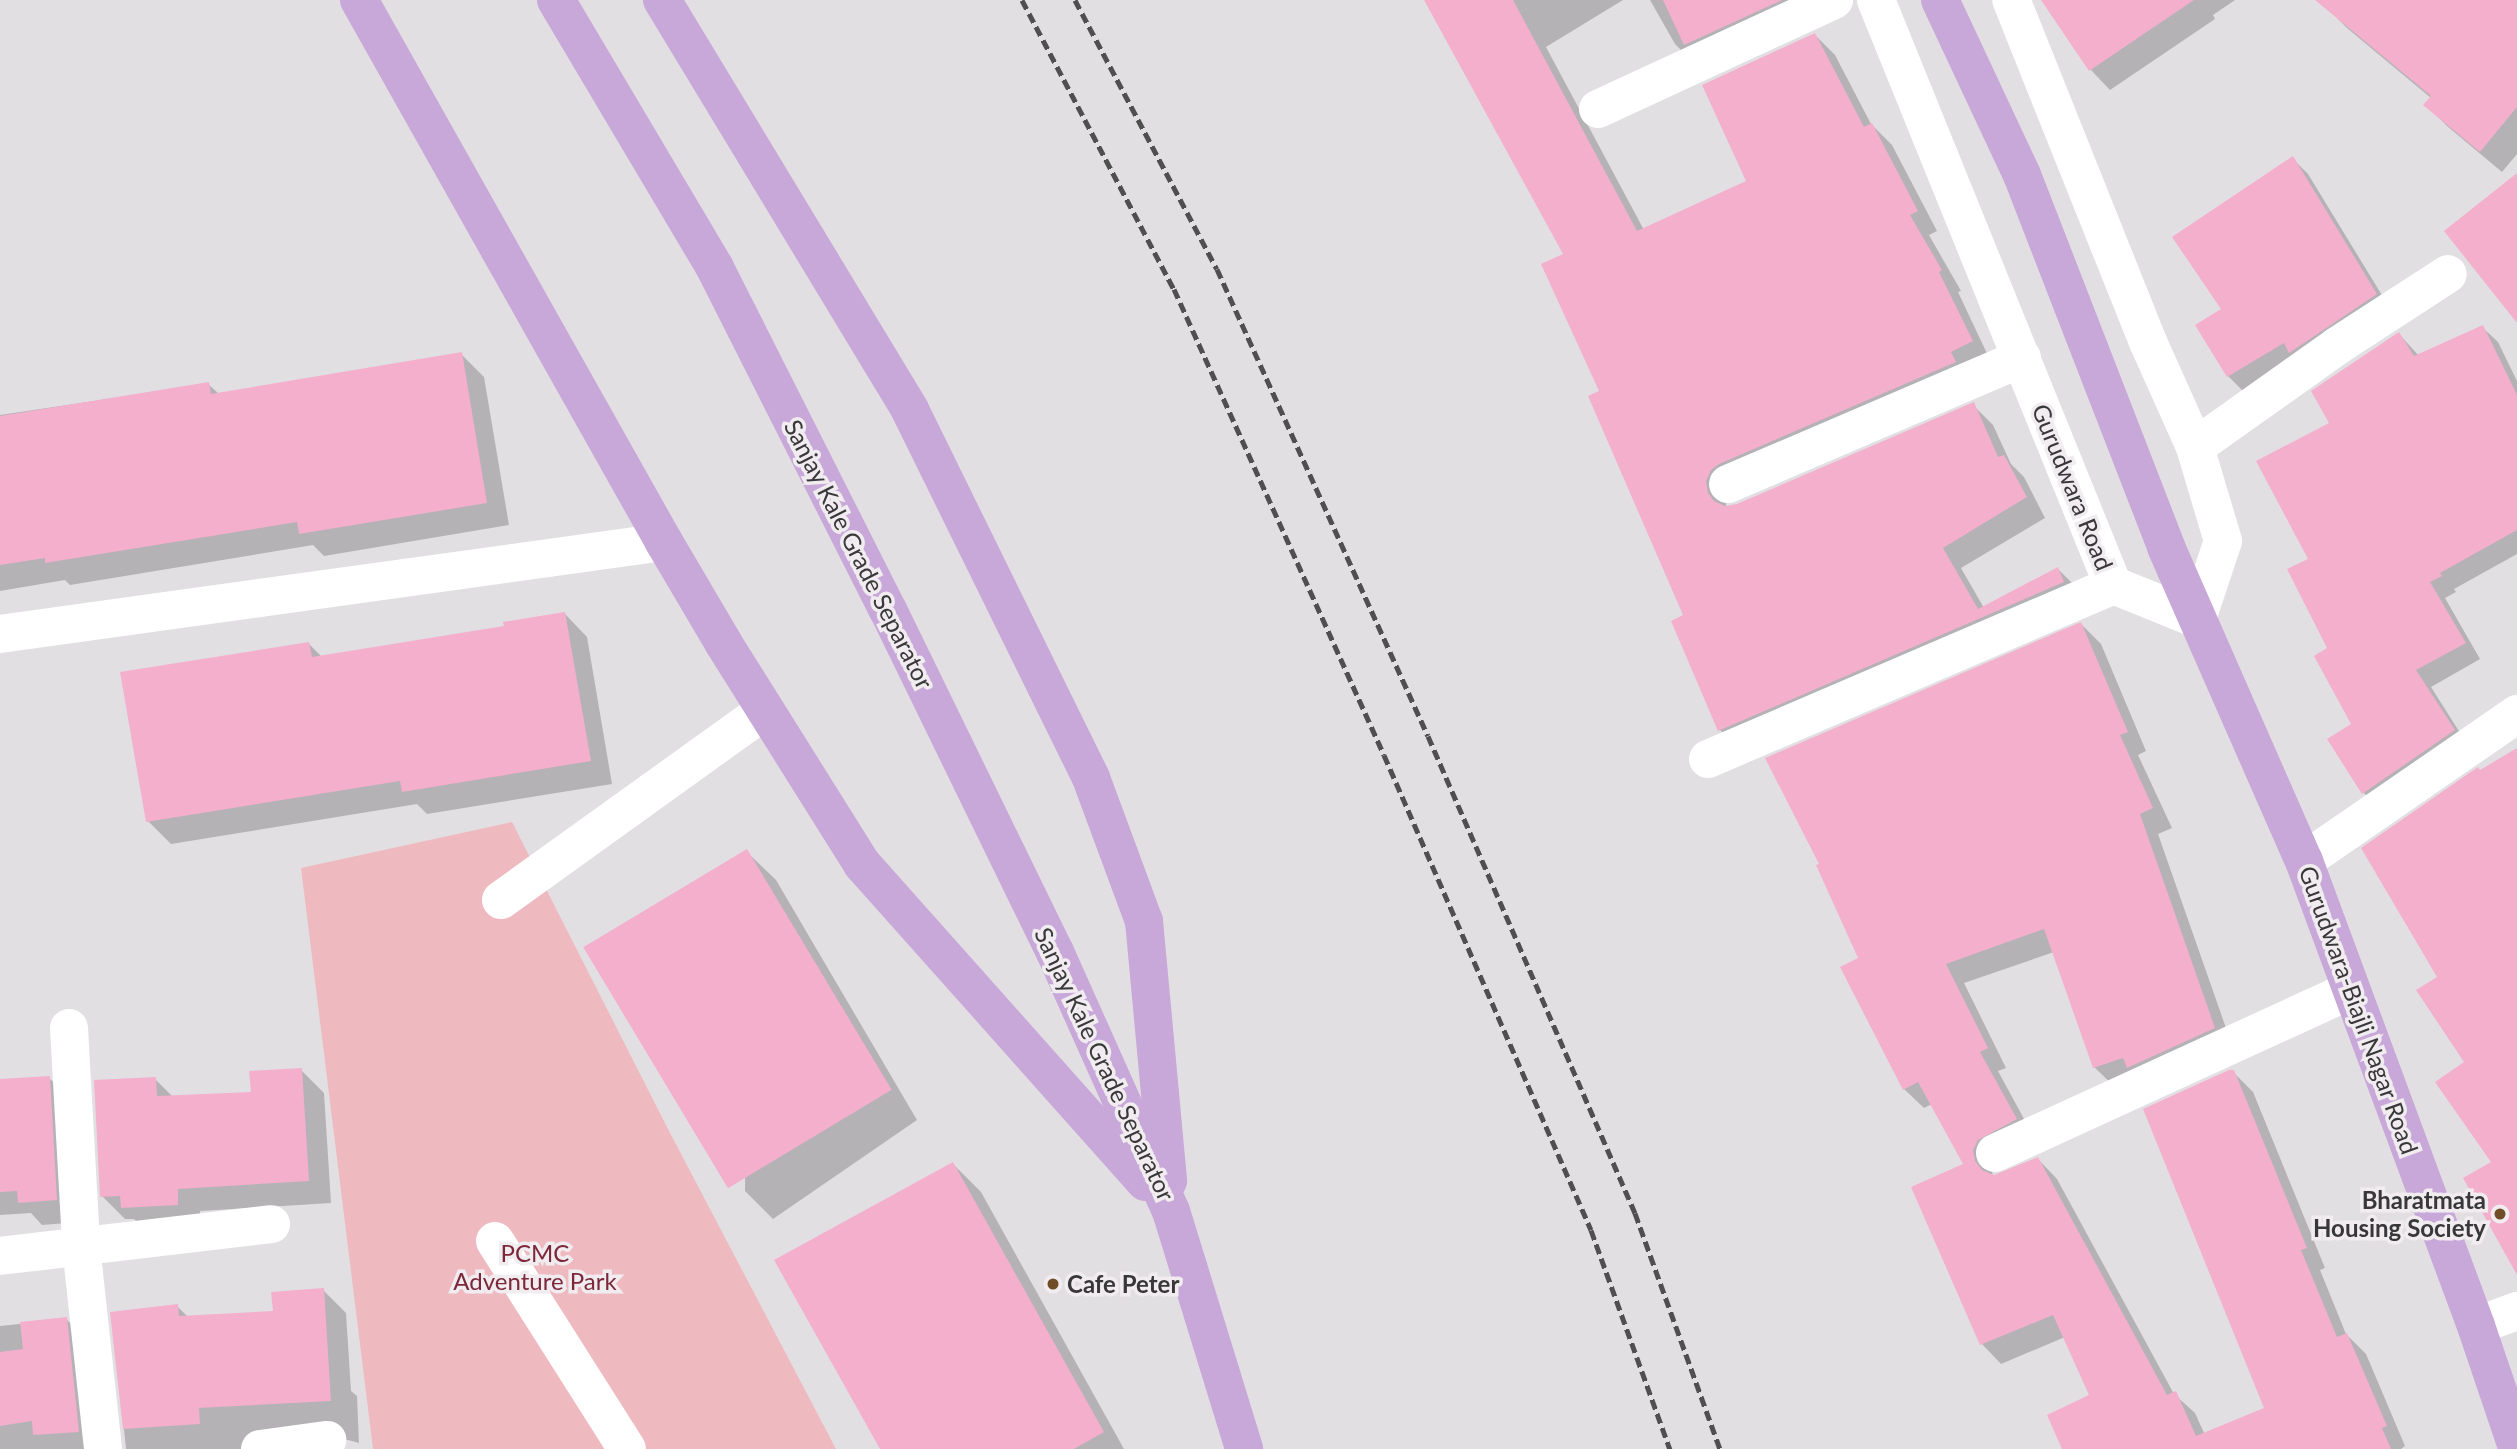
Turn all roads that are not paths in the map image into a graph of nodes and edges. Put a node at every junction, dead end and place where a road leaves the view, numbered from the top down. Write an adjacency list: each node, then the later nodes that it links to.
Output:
1 (359, 0): 13 (main road)
2 (555, 0): 25 (main road, Sanjay Kale Grade Separator)
3 (662, 0): 25 (main road, Sanjay Kale Grade Separator)
4 (1834, 0): 8 (street)
5 (1876, 0): 10 (street, Gurudwara Road)
6 (1940, 0): 15 (main road, Gurudwara-Biajli Nagar Road)
7 (2011, 0): 11 (street)
8 (1598, 109)
9 (2448, 274): 11 (street)
10 (2022, 358): 12 (street); 14 (street, Gurudwara Road)
11 (2195, 447): 15 (street)
12 (1728, 484)
13 (664, 542): 16 (street); 17 (main road)
14 (2113, 585): 15 (street, Gurudwara Road); 19 (street)
15 (2197, 619): 20 (main road, Gurudwara-Biajli Nagar Road)
16 (0, 634)
17 (765, 710): 21 (street); 25 (main road)
18 (2517, 715): 20 (street)
19 (1708, 759)
20 (2304, 861): 22 (main road, Gurudwara-Biajli Nagar Road)
21 (500, 900)
22 (2351, 990): 24 (street); 31 (main road, Gurudwara-Biajli Nagar Road)
23 (69, 1028): 28 (street)
24 (1995, 1153)
25 (1171, 1211): 37 (main road)
26 (271, 1224): 28 (street)
27 (495, 1241): 36 (street)
28 (81, 1246): 29 (street); 34 (street)
29 (0, 1256)
30 (2517, 1311): 31 (street)
31 (2476, 1326): 32 (main road, Gurudwara-Biajli Nagar Road)
32 (2514, 1425)
33 (327, 1440): 35 (street)
34 (103, 1449)
35 (261, 1449)
36 (626, 1449)
37 (1244, 1449)

